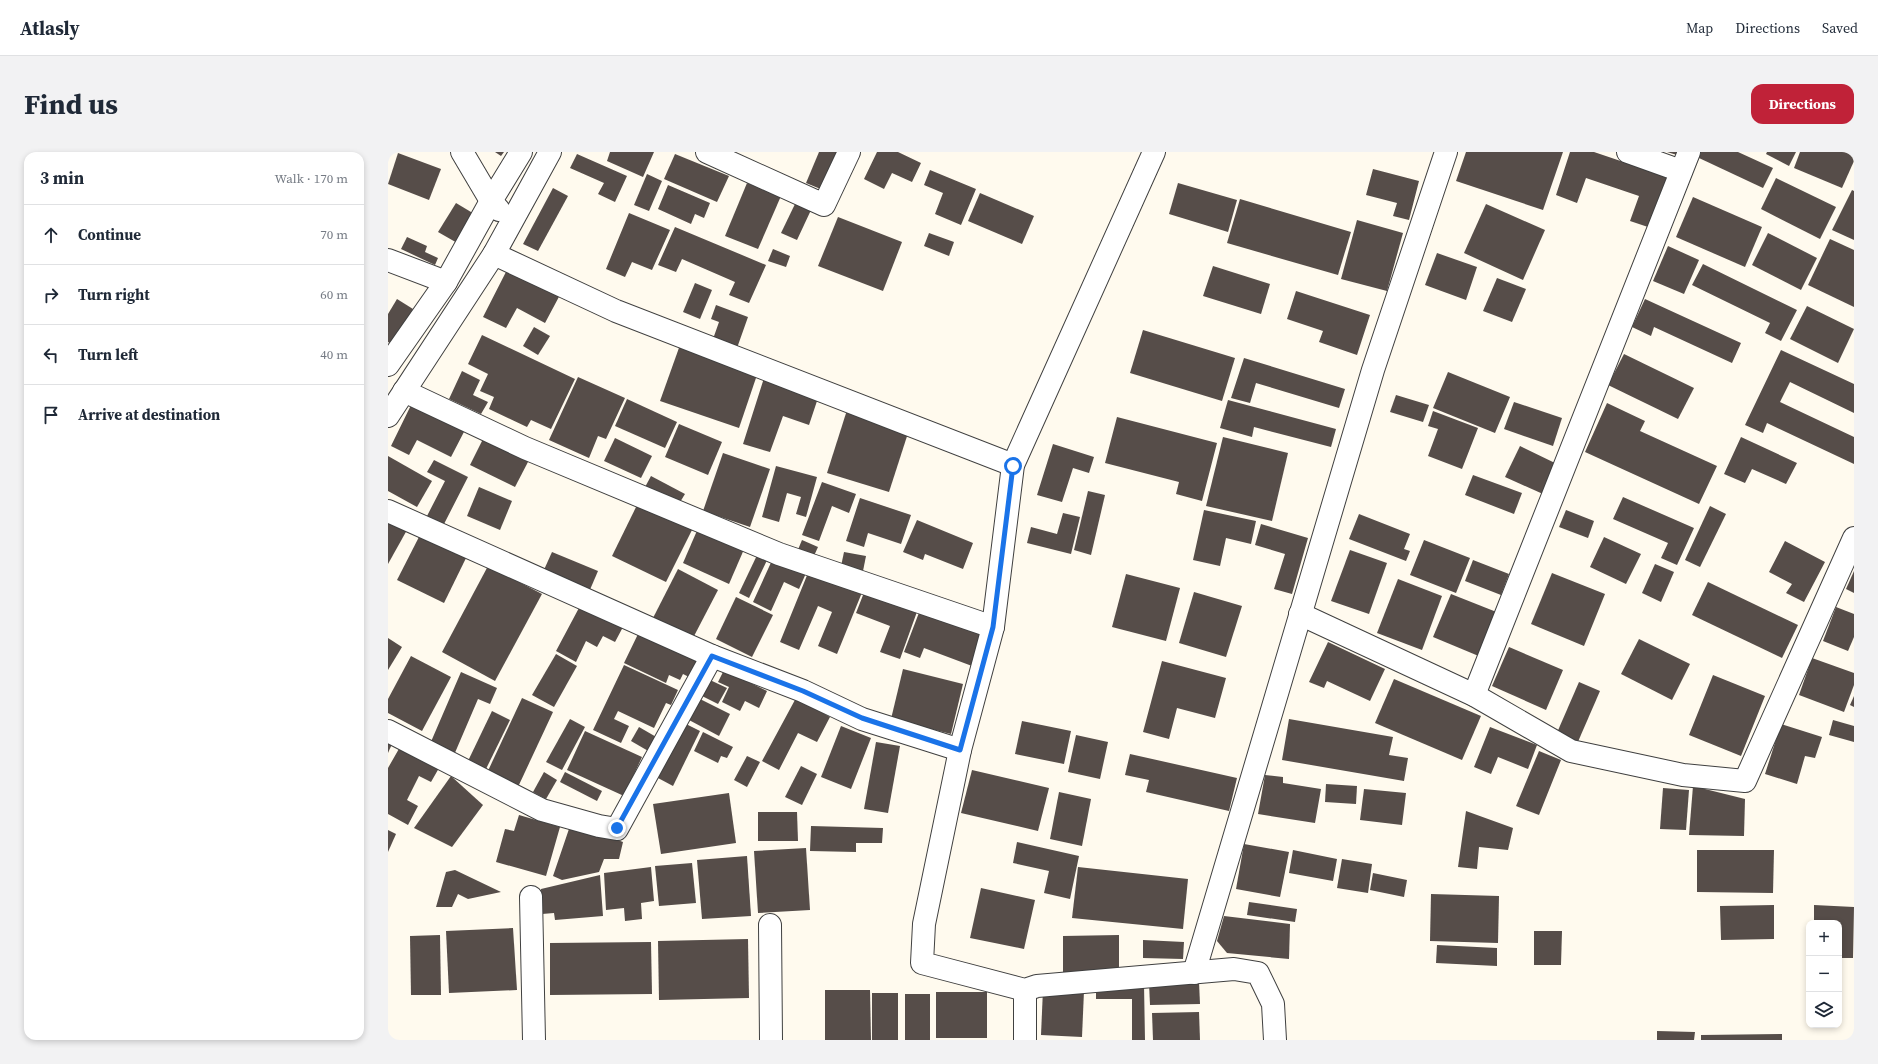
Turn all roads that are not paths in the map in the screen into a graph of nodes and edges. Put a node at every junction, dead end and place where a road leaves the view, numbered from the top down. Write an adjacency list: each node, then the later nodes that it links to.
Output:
1 (462, 152): 10 (street)
2 (521, 152): 10 (street)
3 (550, 152): 11 (street)
4 (707, 152): 5 (street)
5 (849, 152)
6 (1154, 152): 18 (street)
7 (1446, 152): 21 (street)
8 (1628, 152): 9 (street)
9 (1685, 161): 24 (street)
10 (491, 201): 11 (street); 14 (street)
11 (510, 222): 12 (street)
12 (494, 254): 16 (street); 18 (street)
13 (388, 260): 14 (street)
14 (446, 282): 15 (street)
15 (388, 365)
16 (404, 390): 17 (street); 22 (street)
17 (388, 416)
18 (1013, 466): 22 (street)
19 (388, 511): 23 (street)
20 (1854, 538): 24 (street)
21 (1300, 614): 24 (street); 29 (street)
22 (993, 627): 26 (street)
23 (712, 656): 25 (street); 26 (street)
24 (1474, 695)
25 (388, 731)
26 (960, 750): 30 (street)
27 (531, 897): 31 (street)
28 (770, 925): 32 (street)
29 (1194, 973): 30 (street); 34 (street)
30 (1025, 990): 33 (street)
31 (534, 1040)
32 (771, 1040)
33 (1025, 1040)
34 (1275, 1040)

